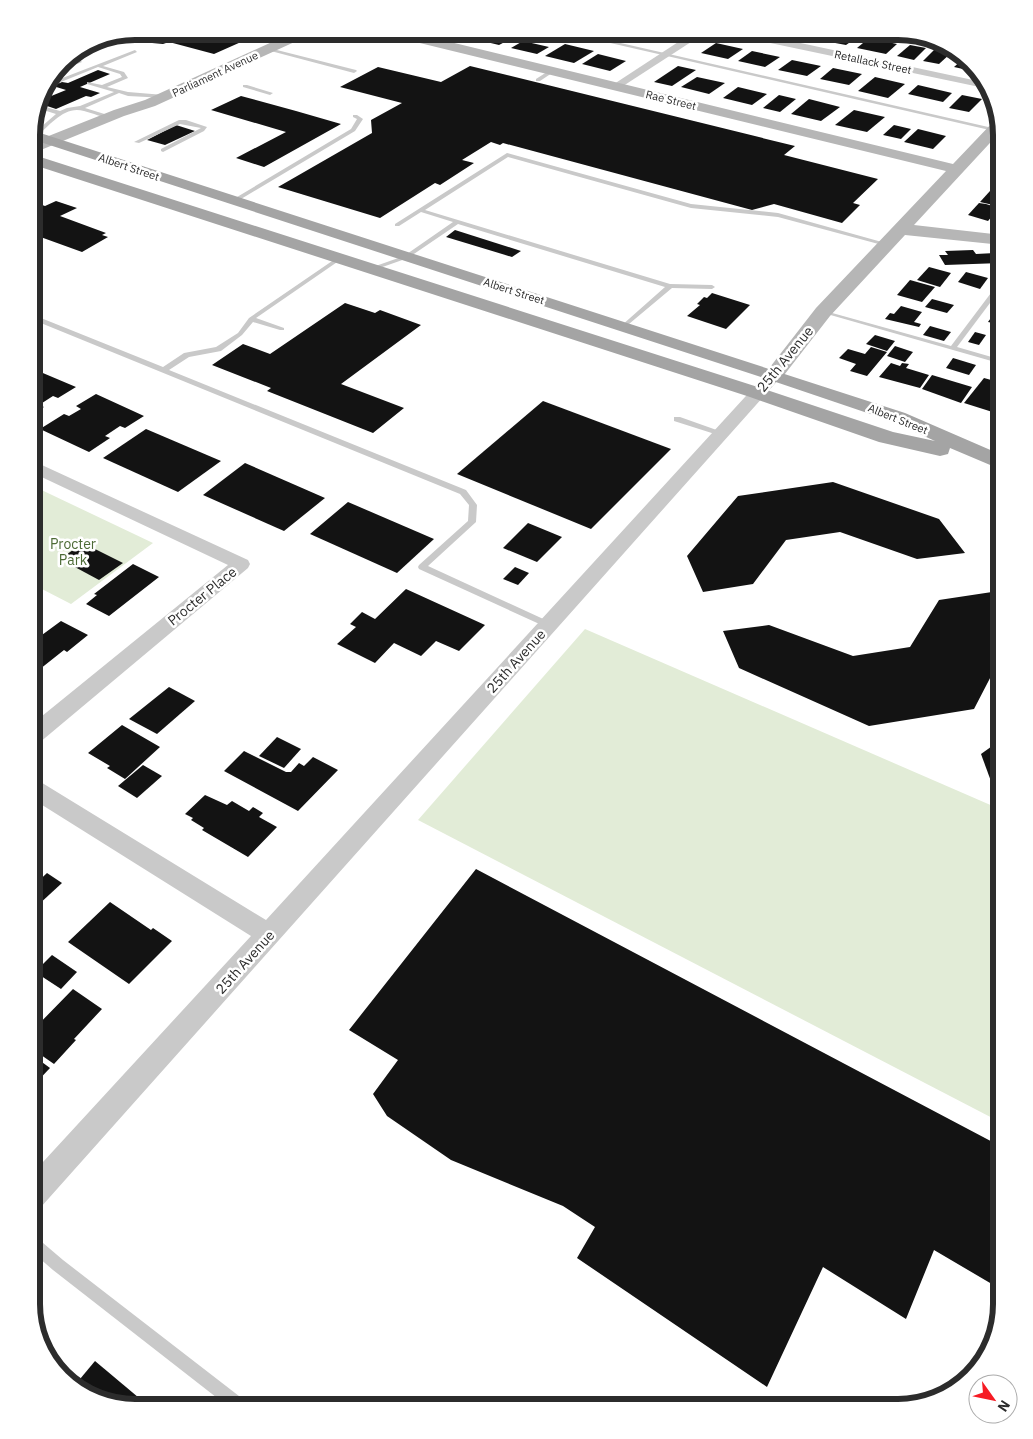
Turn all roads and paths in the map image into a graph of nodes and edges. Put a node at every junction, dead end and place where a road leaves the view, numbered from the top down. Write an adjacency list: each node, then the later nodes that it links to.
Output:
1 (253, 40): 7 (lane)
2 (288, 40): 7 (street, Parliament Avenue)
3 (423, 40): 15 (street, Rae Street)
4 (600, 40): 9 (lane)
5 (689, 40): 9 (street)
6 (771, 40): 24 (street, Retallack Street)
7 (274, 47): 14 (lane); 31 (street, Parliament Avenue)
8 (135, 51): 12 (lane)
9 (666, 55): 26 (street); 39 (lane)
10 (77, 60): 11 (lane)
11 (70, 66)
12 (99, 66): 13 (lane); 19 (lane)
13 (86, 69): 16 (lane); 18 (lane)
14 (354, 71)
15 (552, 71): 21 (lane); 26 (street, Rae Street)
16 (95, 72)
17 (108, 75): 19 (lane)
18 (67, 77): 20 (lane); 22 (lane)
19 (121, 79): 27 (lane)
20 (76, 80)
21 (538, 80)
22 (56, 81)
23 (89, 83): 27 (lane)
24 (977, 84)
25 (245, 86): 29 (lane)
26 (616, 86): 49 (street, Rae Street)
27 (102, 87): 28 (lane)
28 (118, 92): 31 (lane); 32 (lane)
29 (270, 93)
30 (79, 99): 32 (lane)
31 (157, 100): 38 (street, Parliament Avenue); 45 (street, Parliament Avenue)
32 (92, 103): 35 (lane)
33 (68, 104): 35 (lane)
34 (44, 108): 36 (lane)
35 (80, 108): 36 (lane); 38 (lane)
36 (60, 113): 42 (lane)
37 (356, 116): 50 (lane)
38 (109, 117): 41 (street, Parliament Avenue)
39 (992, 125)
40 (993, 130): 49 (street, 25th Avenue)
41 (50, 140): 44 (street, Parliament Avenue); 45 (main road, Albert Street)
42 (40, 142)
43 (137, 142): 47 (lane)
44 (40, 147)
45 (71, 147): 46 (street, Parliament Avenue); 50 (main road, Albert Street)
46 (40, 150)
47 (163, 150)
48 (40, 153): 58 (main road, Albert Street)
49 (956, 169): 54 (street, 25th Avenue)
50 (234, 201): 57 (main road, Albert Street)
51 (420, 210): 52 (lane); 53 (lane); 56 (lane)
52 (458, 222): 57 (lane); 60 (lane)
53 (397, 225)
54 (900, 229): 55 (street); 56 (street, 25th Avenue)
55 (993, 239)
56 (886, 244): 63 (street, 25th Avenue)
57 (406, 257): 59 (lane); 66 (main road, Albert Street)
58 (340, 258): 59 (main road, Albert Street); 65 (lane)
59 (372, 269): 72 (main road, Albert Street)
60 (670, 286): 61 (lane); 66 (lane)
61 (712, 287)
62 (993, 294): 68 (lane)
63 (823, 312): 68 (lane); 71 (street, 25th Avenue)
64 (40, 319): 70 (lane)
65 (252, 319): 67 (lane); 70 (lane)
66 (624, 327): 71 (main road, Albert Street)
67 (282, 329)
68 (953, 348): 69 (lane)
69 (993, 359)
70 (164, 370): 78 (lane)
71 (774, 375): 72 (street, 25th Avenue); 75 (main road, Albert Street)
72 (757, 393): 74 (street, 25th Avenue); 76 (main road, Albert Street)
73 (677, 419): 74 (lane)
74 (721, 433): 78 (street, 25th Avenue)
75 (993, 459)
76 (993, 460)
77 (40, 469): 79 (street, Procter Place)
78 (549, 625): 81 (street, 25th Avenue)
79 (40, 730)
80 (40, 793): 81 (street)
81 (270, 935): 82 (street, 25th Avenue)
82 (40, 1187)
83 (40, 1249): 84 (lane)
84 (231, 1399)

